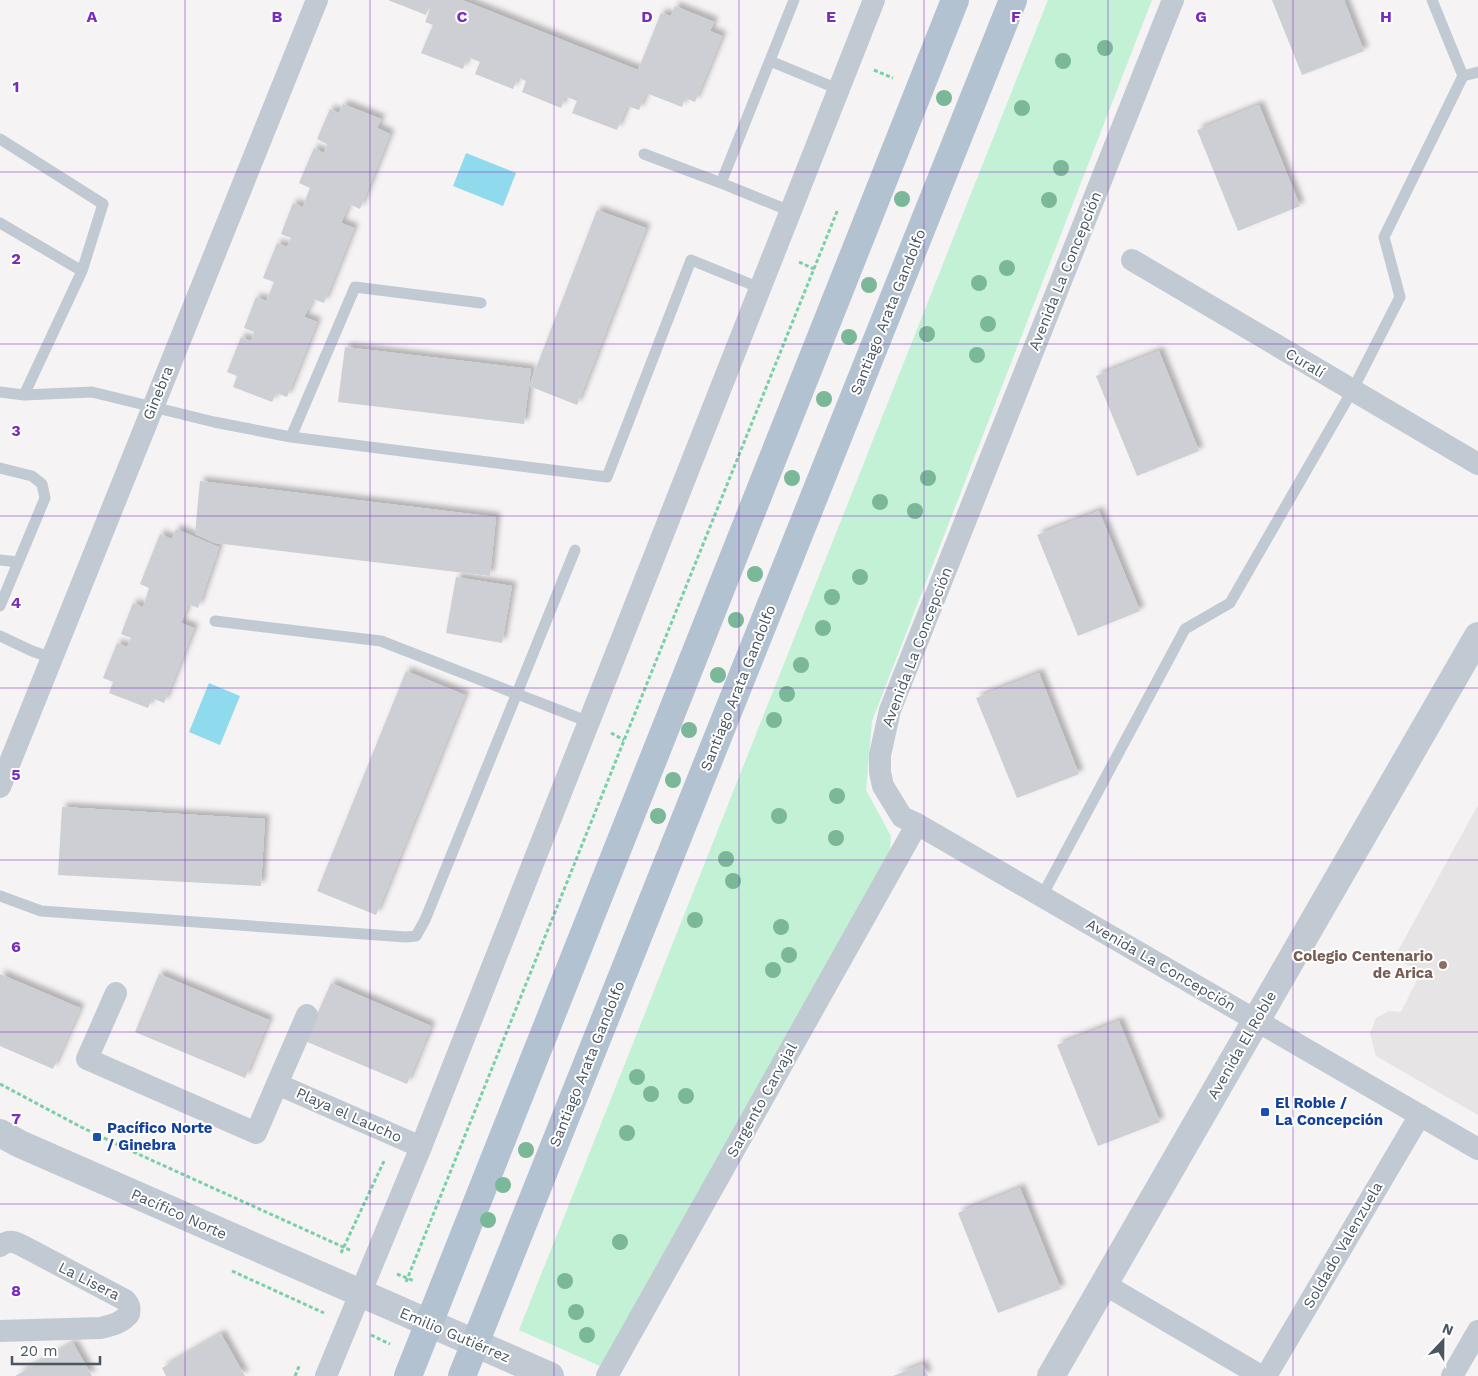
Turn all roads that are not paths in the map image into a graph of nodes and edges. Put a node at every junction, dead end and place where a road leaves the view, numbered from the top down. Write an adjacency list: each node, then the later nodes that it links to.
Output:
1 (317, 0): 24 (street, Ginebra)
2 (794, 0): 8 (lane)
3 (874, 0): 11 (street)
4 (955, 0): 53 (main road)
5 (1013, 0): 56 (main road, Santiago Arata Gandolfo)
6 (1174, 0): 39 (street, Avenida La Concepción)
7 (1432, 0): 10 (lane)
8 (770, 61): 11 (lane); 14 (lane)
9 (1478, 72): 10 (lane)
10 (1462, 76): 21 (lane)
11 (838, 89): 15 (street)
12 (0, 139): 18 (lane)
13 (644, 154): 14 (lane)
14 (721, 183): 15 (lane)
15 (790, 211): 19 (street)
16 (0, 223): 18 (lane)
17 (1132, 260): 21 (street, Curalí)
18 (82, 271): 23 (lane)
19 (760, 288): 25 (lane); 37 (street)
20 (481, 303): 25 (lane)
21 (1352, 391): 26 (street, Curalí); 41 (lane)
22 (0, 392): 23 (lane)
23 (24, 395): 24 (lane)
24 (152, 408): 25 (lane); 35 (street, Ginebra)
25 (291, 437)
26 (1478, 464)
27 (0, 468): 30 (lane)
28 (575, 550): 36 (lane)
29 (0, 560): 30 (lane)
30 (18, 562): 31 (lane)
31 (0, 606)
32 (215, 621): 36 (lane)
33 (0, 636): 35 (lane)
34 (1478, 636): 44 (street, Avenida El Roble)
35 (52, 658): 38 (street, Ginebra)
36 (516, 692): 37 (lane); 40 (lane)
37 (589, 722): 48 (street)
38 (0, 787)
39 (917, 824): 41 (street, Avenida La Concepción); 61 (street, Sargento Carvajal)
40 (0, 896)
41 (1042, 896): 44 (street, Avenida La Concepción)
42 (116, 993): 45 (street, Playa el Laucho)
43 (307, 1015): 45 (street, Playa el Laucho)
44 (1256, 1020): 46 (street, Avenida La Concepción); 51 (street, Avenida El Roble)
45 (277, 1084): 48 (street, Playa el Laucho)
46 (1420, 1115): 49 (street, Avenida La Concepción); 64 (street, Soldado Valenzuela)
47 (0, 1133): 52 (street, Pacífico Norte)
48 (421, 1147): 52 (street)
49 (1478, 1149)
50 (0, 1246): 54 (street, La Lisera)
51 (1104, 1284): 62 (street, Avenida El Roble); 63 (street)
52 (360, 1293): 53 (street, Emilio Gutiérrez); 57 (street)
53 (428, 1324): 56 (street, Emilio Gutiérrez); 58 (main road)
54 (0, 1331)
55 (1478, 1331): 65 (street)
56 (475, 1344): 59 (main road, Santiago Arata Gandolfo); 60 (street, Emilio Gutiérrez)
57 (326, 1376)
58 (408, 1376)
59 (462, 1376)
60 (550, 1376)
61 (607, 1376)
62 (1051, 1376)
63 (1261, 1376)
64 (1266, 1376)
65 (1452, 1376)

